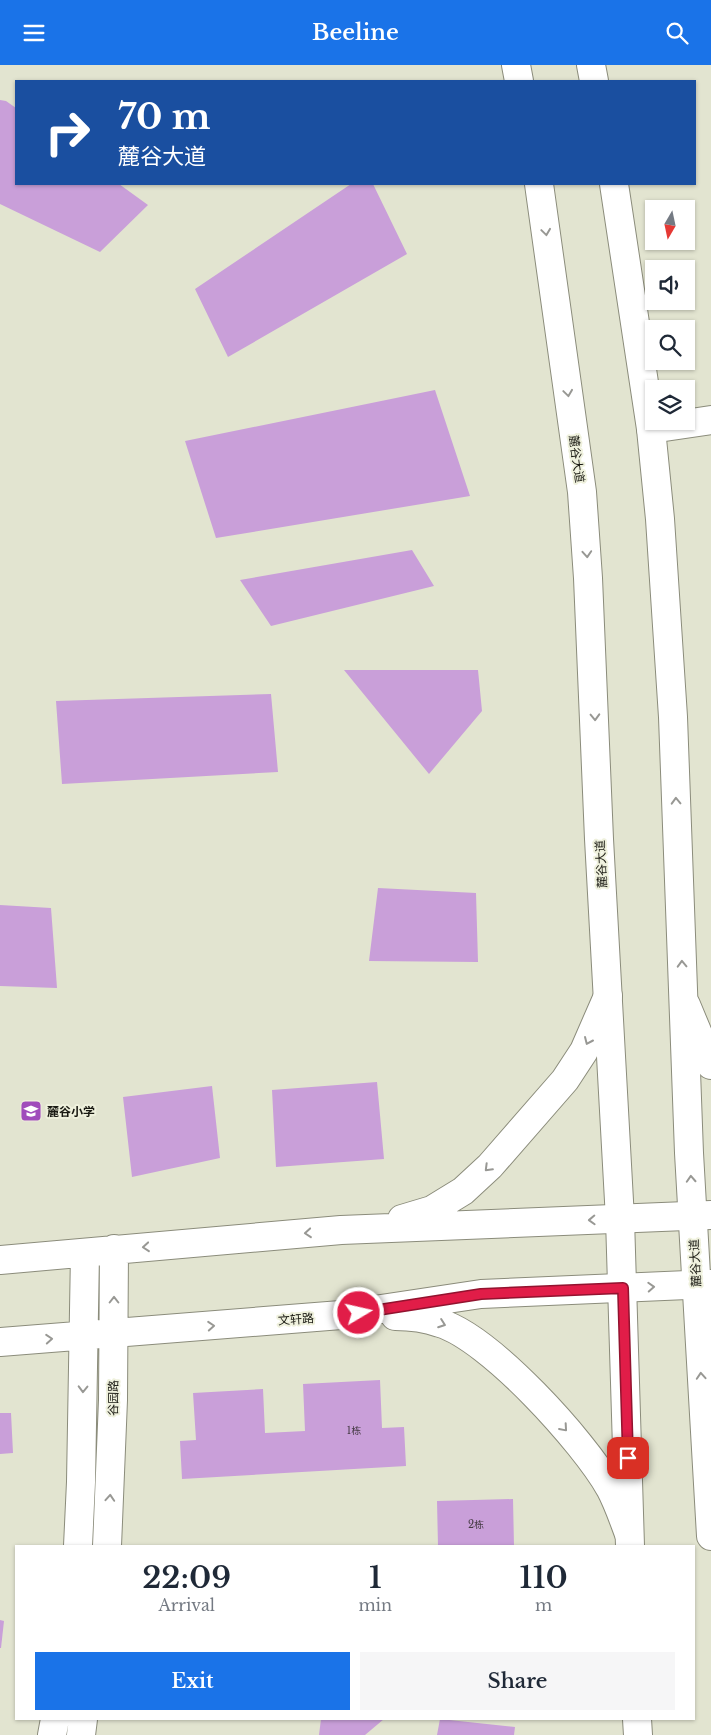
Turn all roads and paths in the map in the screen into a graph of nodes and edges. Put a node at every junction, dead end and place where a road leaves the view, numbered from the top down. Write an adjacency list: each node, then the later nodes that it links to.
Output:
1 (516, 65): 3 (main road)
2 (591, 65): 4 (main road)
3 (519, 80)
4 (594, 80)
5 (539, 185): 11 (main road, 麓谷大道, one-way to 11)
6 (614, 185): 7 (main road, 麓谷大道)
7 (645, 389)
8 (711, 420): 9 (main road)
9 (695, 422)
10 (651, 430): 12 (main road, 麓谷大道, one-way to 10)
11 (608, 996): 15 (main road, 麓谷大道); 16 (main road, one-way to 16)
12 (683, 998): 13 (main road); 14 (main road, 麓谷大道, one-way to 12)
13 (711, 1065)
14 (702, 1215): 15 (main road); 20 (main road, 麓谷大道)
15 (620, 1219): 16 (main road, one-way to 16); 21 (main road, 麓谷大道)
16 (340, 1230): 17 (main road, one-way to 17)
17 (114, 1249): 18 (main road); 23 (main road, 谷园路, one-way to 17)
18 (86, 1253): 19 (main road); 24 (main road)
19 (0, 1261)
20 (703, 1284): 21 (main road, 文轩路, one-way to 20); 26 (main road, 麓谷大道, one-way to 20)
21 (623, 1288): 22 (main road, 文轩路); 28 (main road, 麓谷大道)
22 (341, 1315): 23 (main road, 文轩路, one-way to 22); 28 (main road, one-way to 28)
23 (115, 1333): 24 (main road, 文轩路); 30 (main road, 谷园路, one-way to 23)
24 (84, 1336): 25 (main road, 文轩路, one-way to 24); 29 (main road, one-way to 29)
25 (0, 1342)
26 (711, 1528): 27 (main road, 麓谷大道)
27 (711, 1536)
28 (630, 1541)
29 (78, 1545)
30 (106, 1545)
31 (55, 1720): 34 (main road)
32 (83, 1720): 35 (main road)
33 (637, 1720): 36 (main road)
34 (52, 1735)
35 (81, 1735)
36 (638, 1735)

